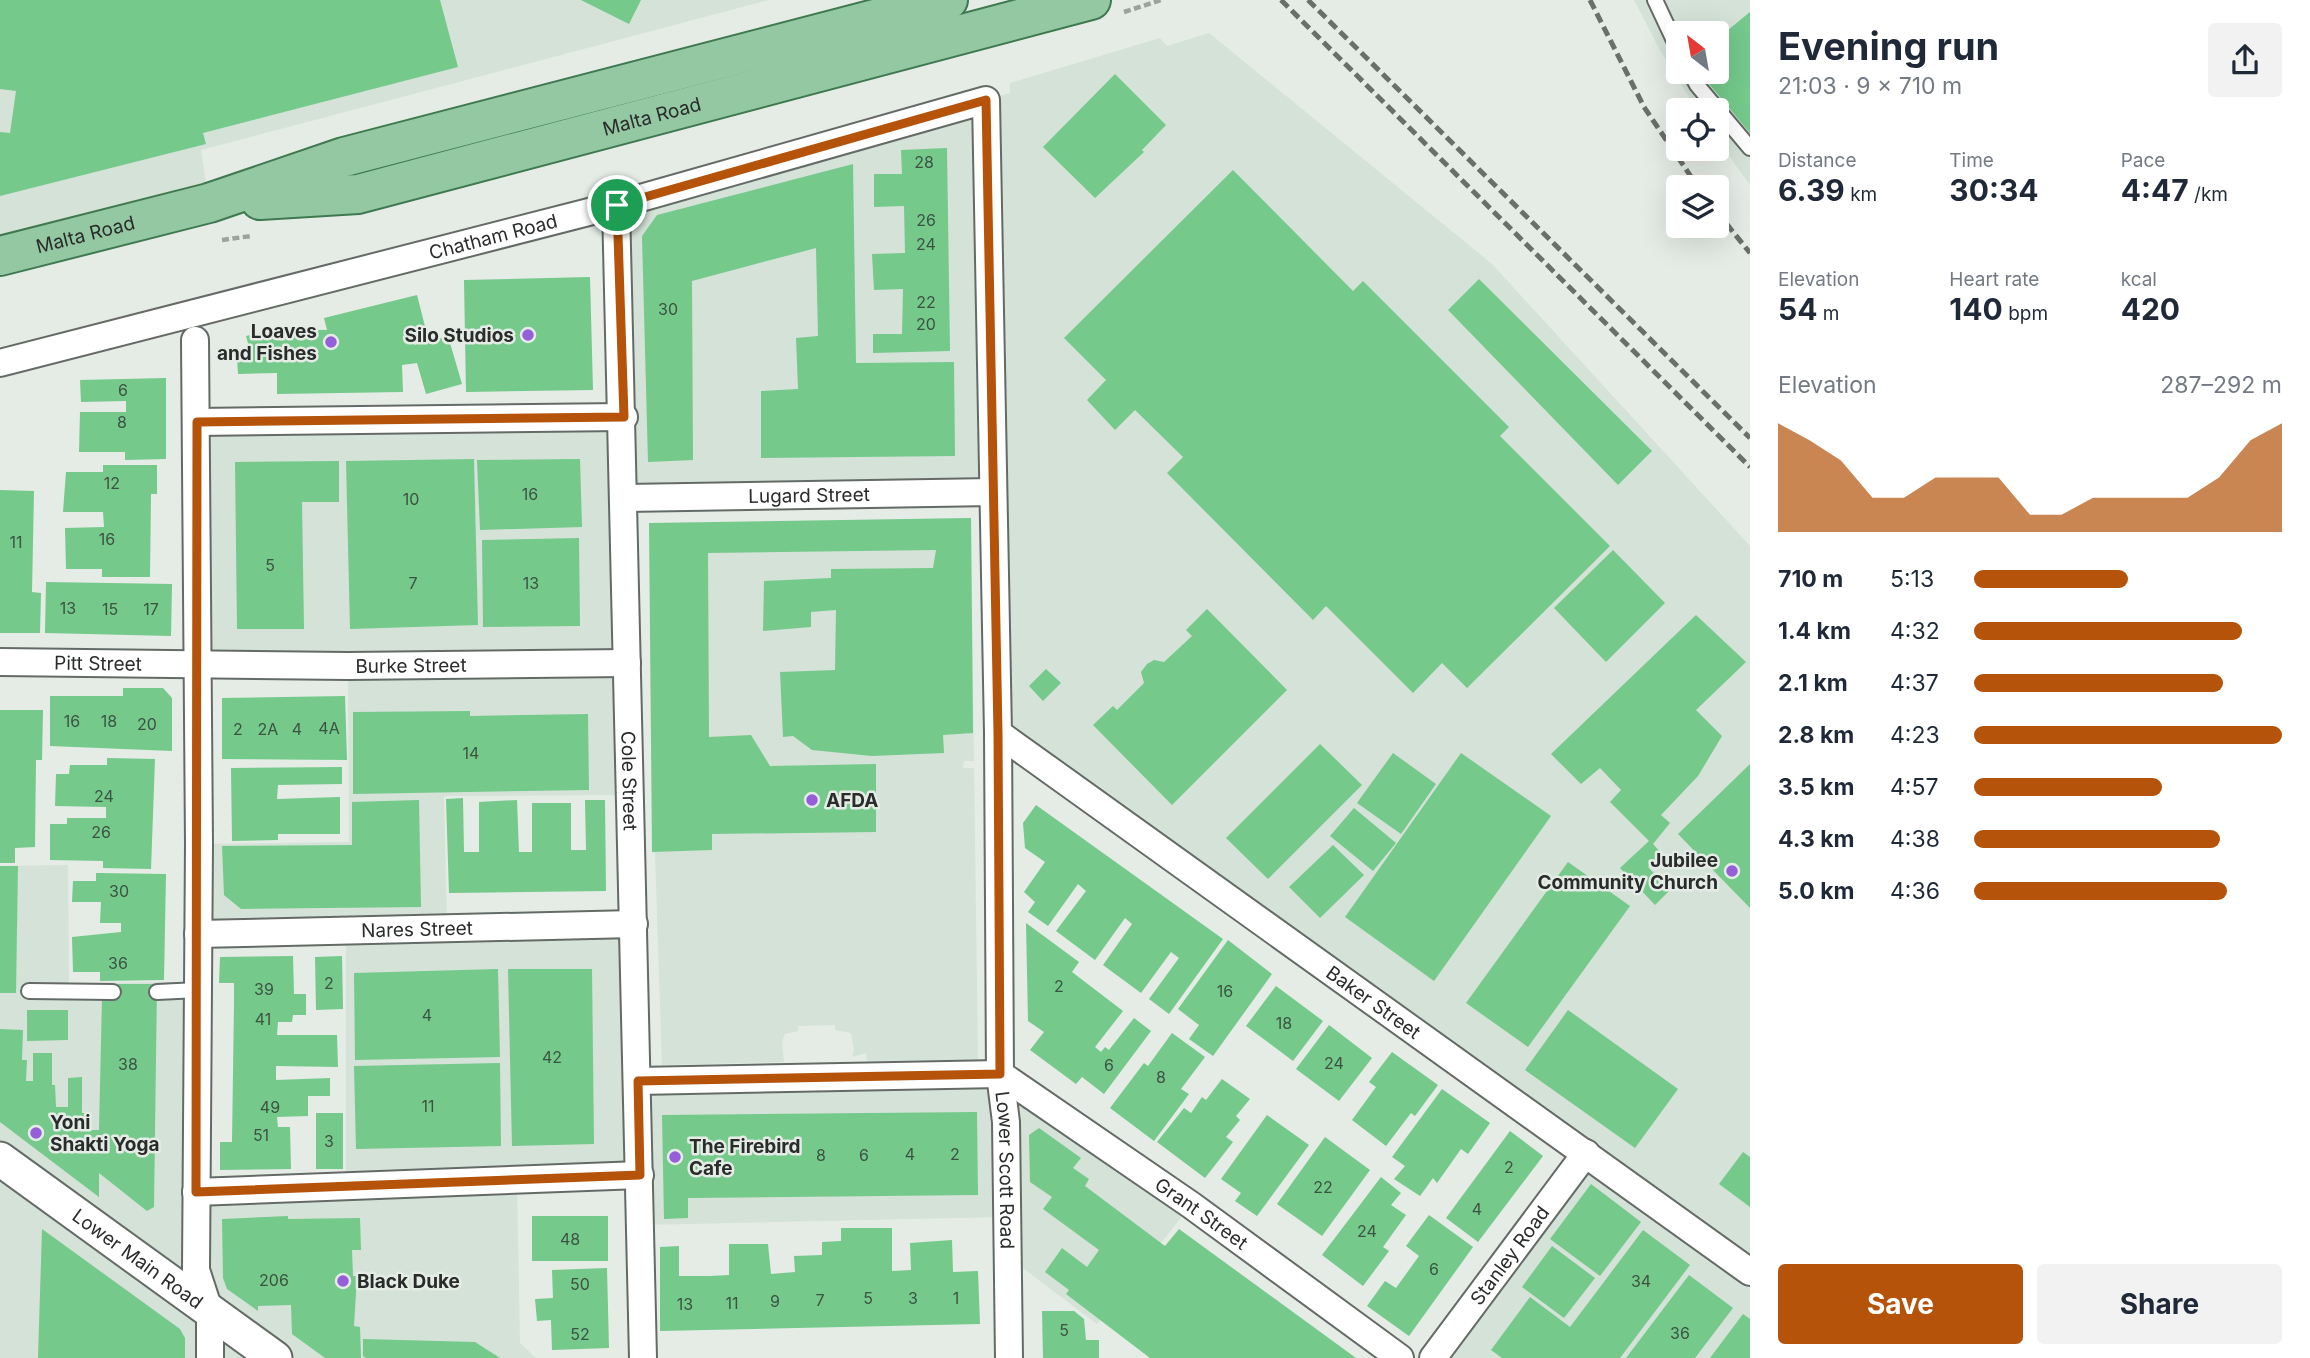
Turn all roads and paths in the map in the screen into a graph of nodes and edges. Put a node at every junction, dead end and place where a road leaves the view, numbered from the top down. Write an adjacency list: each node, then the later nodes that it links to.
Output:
1 (948, 0): 8 (main road, Malta Road)
2 (1091, 0): 8 (main road, Malta Road)
3 (1655, 0): 4 (lane)
4 (1666, 23)
5 (1696, 84): 7 (lane)
6 (986, 100): 9 (street, Chatham Road); 15 (street, Lower Scott Road)
7 (1750, 148)
8 (209, 204): 10 (main road, Malta Road)
9 (617, 205): 12 (street, Chatham Road); 13 (street, Cole Street)
10 (0, 256)
11 (195, 340): 14 (street)
12 (0, 363)
13 (624, 417): 14 (street); 16 (street, Cole Street)
14 (197, 422): 18 (street)
15 (993, 492): 16 (street, Lugard Street); 20 (street, Lower Scott Road)
16 (625, 498): 19 (street, Cole Street)
17 (0, 662): 18 (street, Pitt Street)
18 (196, 662): 19 (street, Burke Street); 22 (street)
19 (627, 663): 21 (street, Cole Street)
20 (998, 733): 27 (street, Lower Scott Road); 29 (street, Baker Street)
21 (634, 925): 22 (street, Nares Street); 28 (street, Cole Street)
22 (198, 934): 23 (street)
23 (198, 990): 26 (lane); 32 (street)
24 (29, 991): 25 (lane)
25 (113, 992)
26 (157, 992)
27 (1000, 1074): 28 (street); 39 (street, Lower Scott Road); 40 (street, Grant Street)
28 (638, 1081): 31 (street, Cole Street)
29 (1586, 1153): 33 (street, Baker Street); 41 (street, Stanley Road)
30 (0, 1159): 34 (street, Lower Main Road)
31 (640, 1175): 32 (street); 37 (street, Cole Street)
32 (196, 1192): 34 (street)
33 (1750, 1272)
34 (210, 1312): 35 (street); 36 (street, Lower Main Road)
35 (210, 1358)
36 (275, 1358)
37 (643, 1358)
38 (988, 1358): 39 (street)
39 (1009, 1358)
40 (1400, 1358)
41 (1433, 1358)

